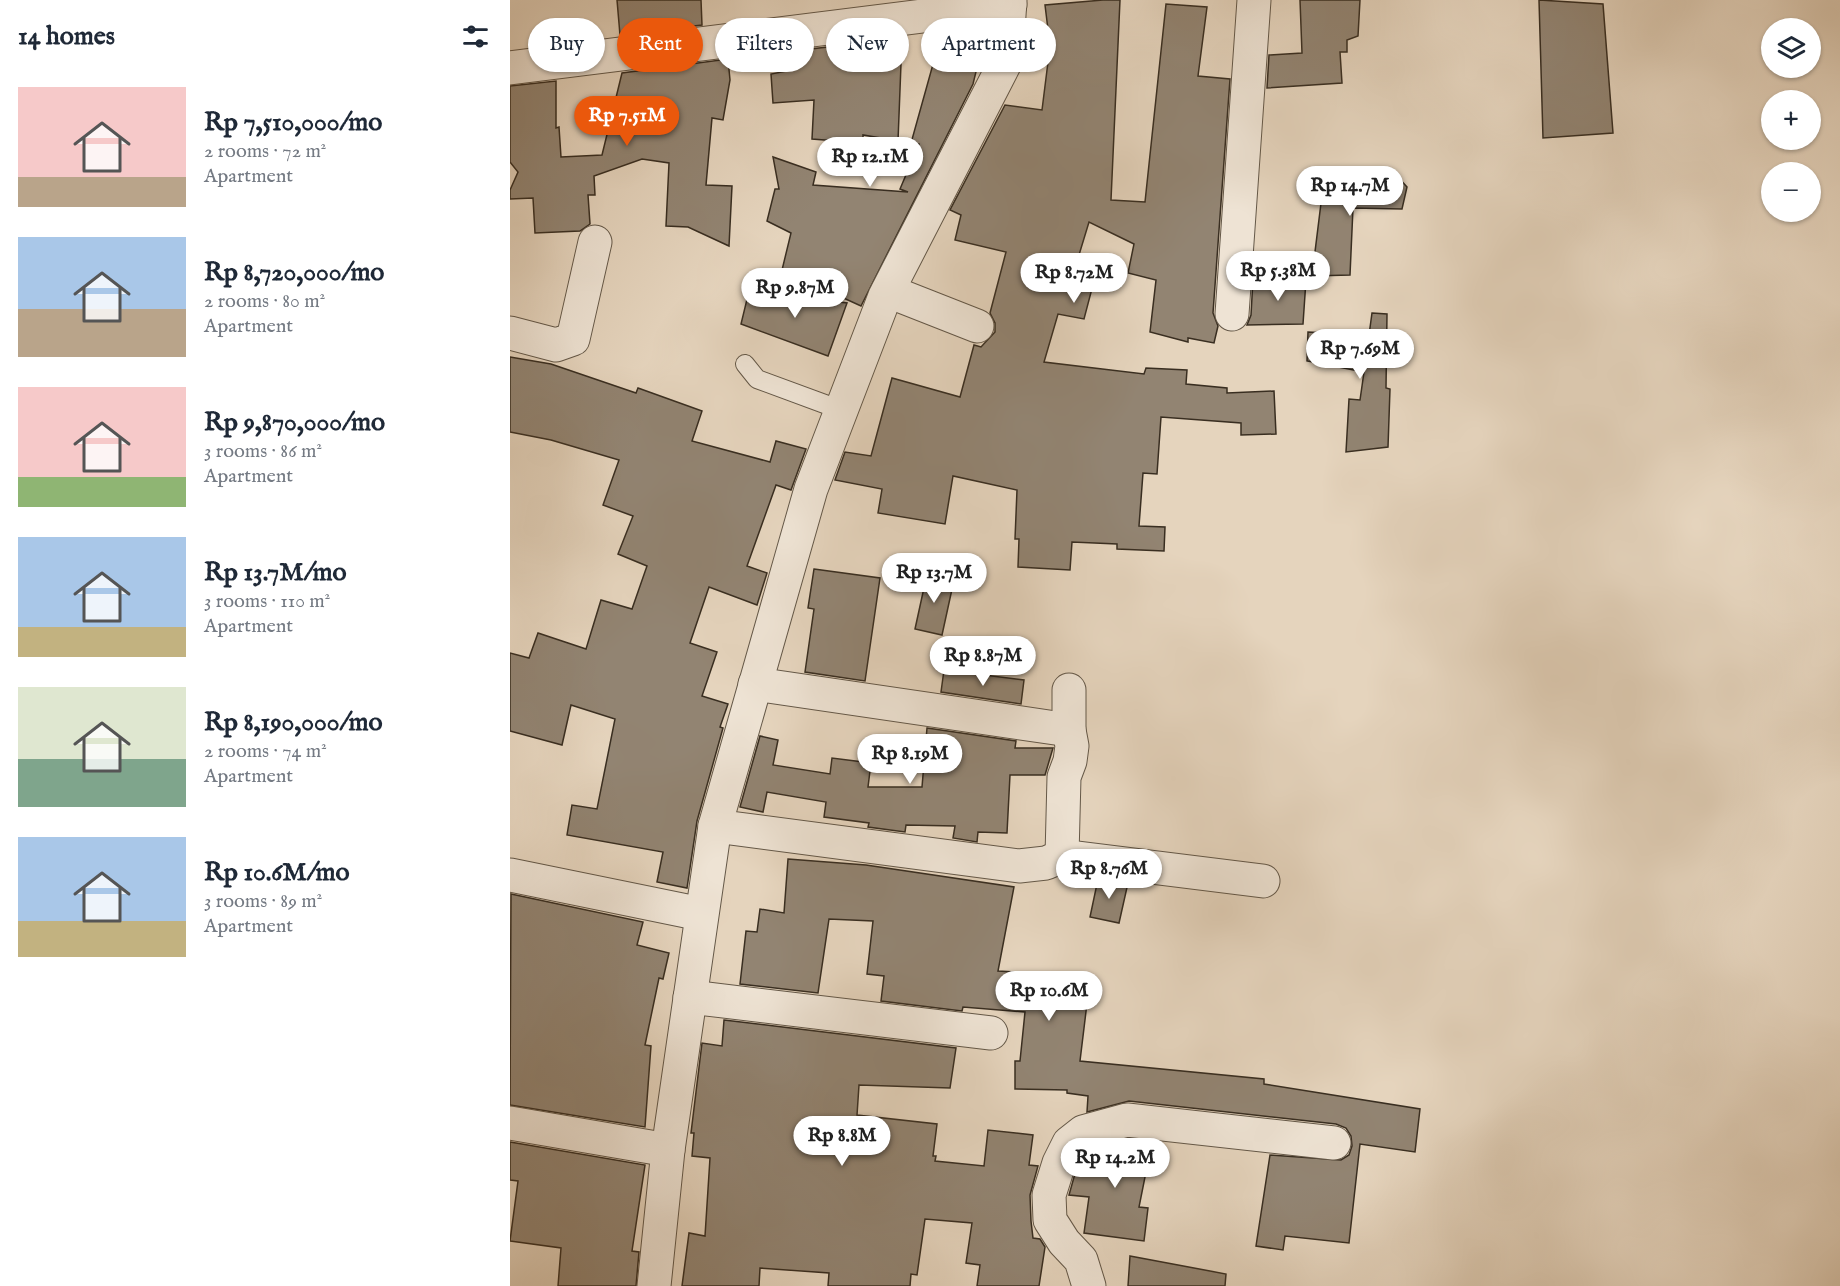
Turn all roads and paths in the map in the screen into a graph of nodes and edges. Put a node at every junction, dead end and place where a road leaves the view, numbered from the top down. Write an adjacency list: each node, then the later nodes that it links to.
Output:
1 (1254, 0): 6 (street)
2 (1010, 2): 3 (street); 5 (street)
3 (510, 68)
4 (595, 242): 8 (street)
5 (888, 291): 7 (street); 10 (street)
6 (1233, 314)
7 (977, 326)
8 (510, 333)
9 (745, 364): 10 (lane)
10 (841, 410): 11 (street)
11 (755, 684): 13 (street); 14 (street)
12 (1069, 690): 13 (street)
13 (1069, 730): 15 (street)
14 (715, 826): 15 (street); 18 (street)
15 (1062, 856): 17 (street)
16 (510, 875): 18 (street)
17 (1263, 881)
18 (701, 914): 19 (street)
19 (690, 997): 20 (street); 23 (street)
20 (990, 1033)
21 (510, 1123): 23 (street)
22 (1334, 1143): 25 (street)
23 (668, 1150): 24 (street)
24 (654, 1286)
25 (1089, 1286)

